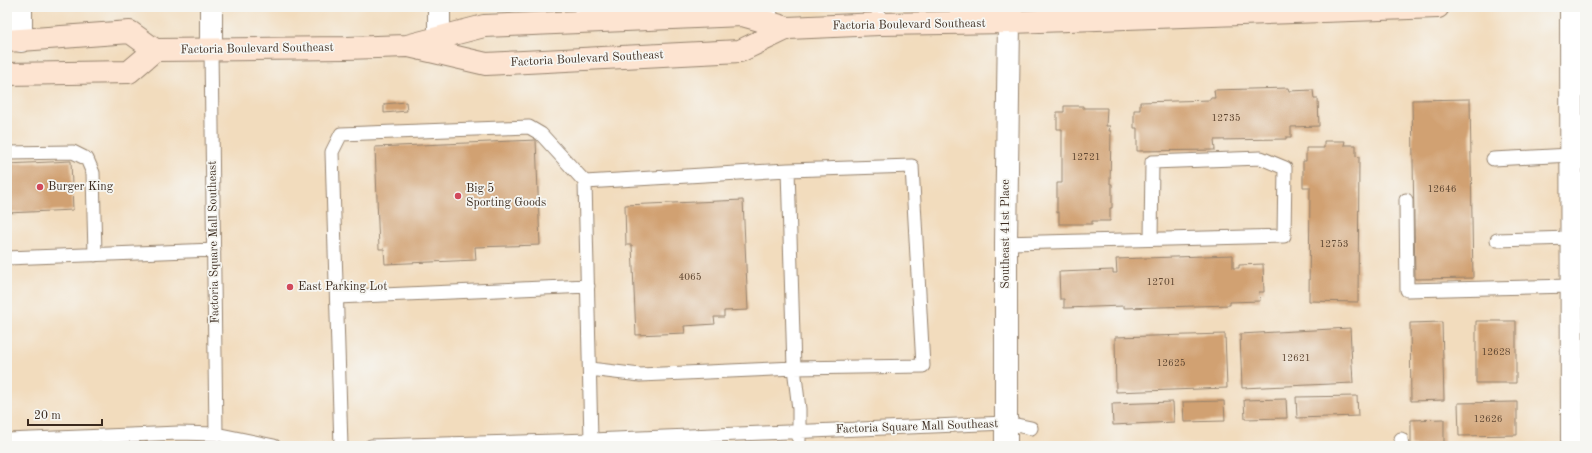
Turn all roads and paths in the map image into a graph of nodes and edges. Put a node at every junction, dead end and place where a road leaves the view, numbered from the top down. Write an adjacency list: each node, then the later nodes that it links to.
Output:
1 (21, 7): 12 (street)
2 (211, 7): 15 (street)
3 (439, 7): 11 (street)
4 (1438, 7): 6 (main road, Factoria Boulevard Southeast)
5 (1571, 7): 17 (street)
6 (1372, 8): 8 (main road, Factoria Boulevard Southeast)
7 (581, 14): 10 (main road, Factoria Boulevard Southeast); 11 (main road, Factoria Boulevard Southeast)
8 (1010, 15): 9 (main road, Factoria Boulevard Southeast); 27 (street, Southeast 41st Place)
9 (879, 16): 10 (main road, Factoria Boulevard Southeast)
10 (776, 19): 13 (main road, Factoria Boulevard Southeast)
11 (439, 37): 13 (main road, Factoria Boulevard Southeast)
12 (14, 41): 14 (main road)
13 (407, 46): 15 (main road, Factoria Boulevard Southeast)
14 (155, 50): 15 (main road, Factoria Boulevard Southeast); 16 (main road)
15 (211, 50): 28 (lane, Factoria Square Mall Southeast)
16 (7, 74)
17 (1578, 111): 19 (street)
18 (7, 153): 29 (lane)
19 (1571, 155): 20 (lane); 24 (street)
20 (1493, 159)
21 (788, 170): 22 (lane); 35 (lane); 35 (lane)
22 (585, 182): 32 (lane); 34 (lane)
23 (1406, 200): 33 (lane)
24 (1571, 238): 26 (lane); 31 (street)
25 (1151, 239): 25 (lane); 27 (lane)
26 (1497, 240)
27 (1006, 242): 38 (street, Southeast 41st Place)
28 (214, 250): 29 (lane); 41 (lane, Factoria Square Mall Southeast)
29 (95, 254): 30 (lane)
30 (7, 258)
31 (1578, 264): 33 (street)
32 (588, 286): 34 (lane); 36 (lane)
33 (1572, 286): 37 (street)
34 (337, 296): 46 (lane)
35 (794, 368): 36 (lane); 40 (lane)
36 (590, 369): 43 (lane)
37 (1578, 390): 50 (street)
38 (1006, 423): 39 (lane, Factoria Square Mall Southeast); 40 (lane, Factoria Square Mall Southeast); 49 (street, Southeast 41st Place)
39 (1031, 428)
40 (799, 432): 43 (lane, Factoria Square Mall Southeast); 48 (lane)
41 (216, 434): 42 (lane); 45 (lane)
42 (7, 440)
43 (591, 440): 44 (lane, Factoria Square Mall Southeast)
44 (407, 445): 47 (lane, Factoria Square Mall Southeast)
45 (274, 446)
46 (341, 446)
47 (371, 446)
48 (799, 446)
49 (1006, 446)
50 (1572, 446)

